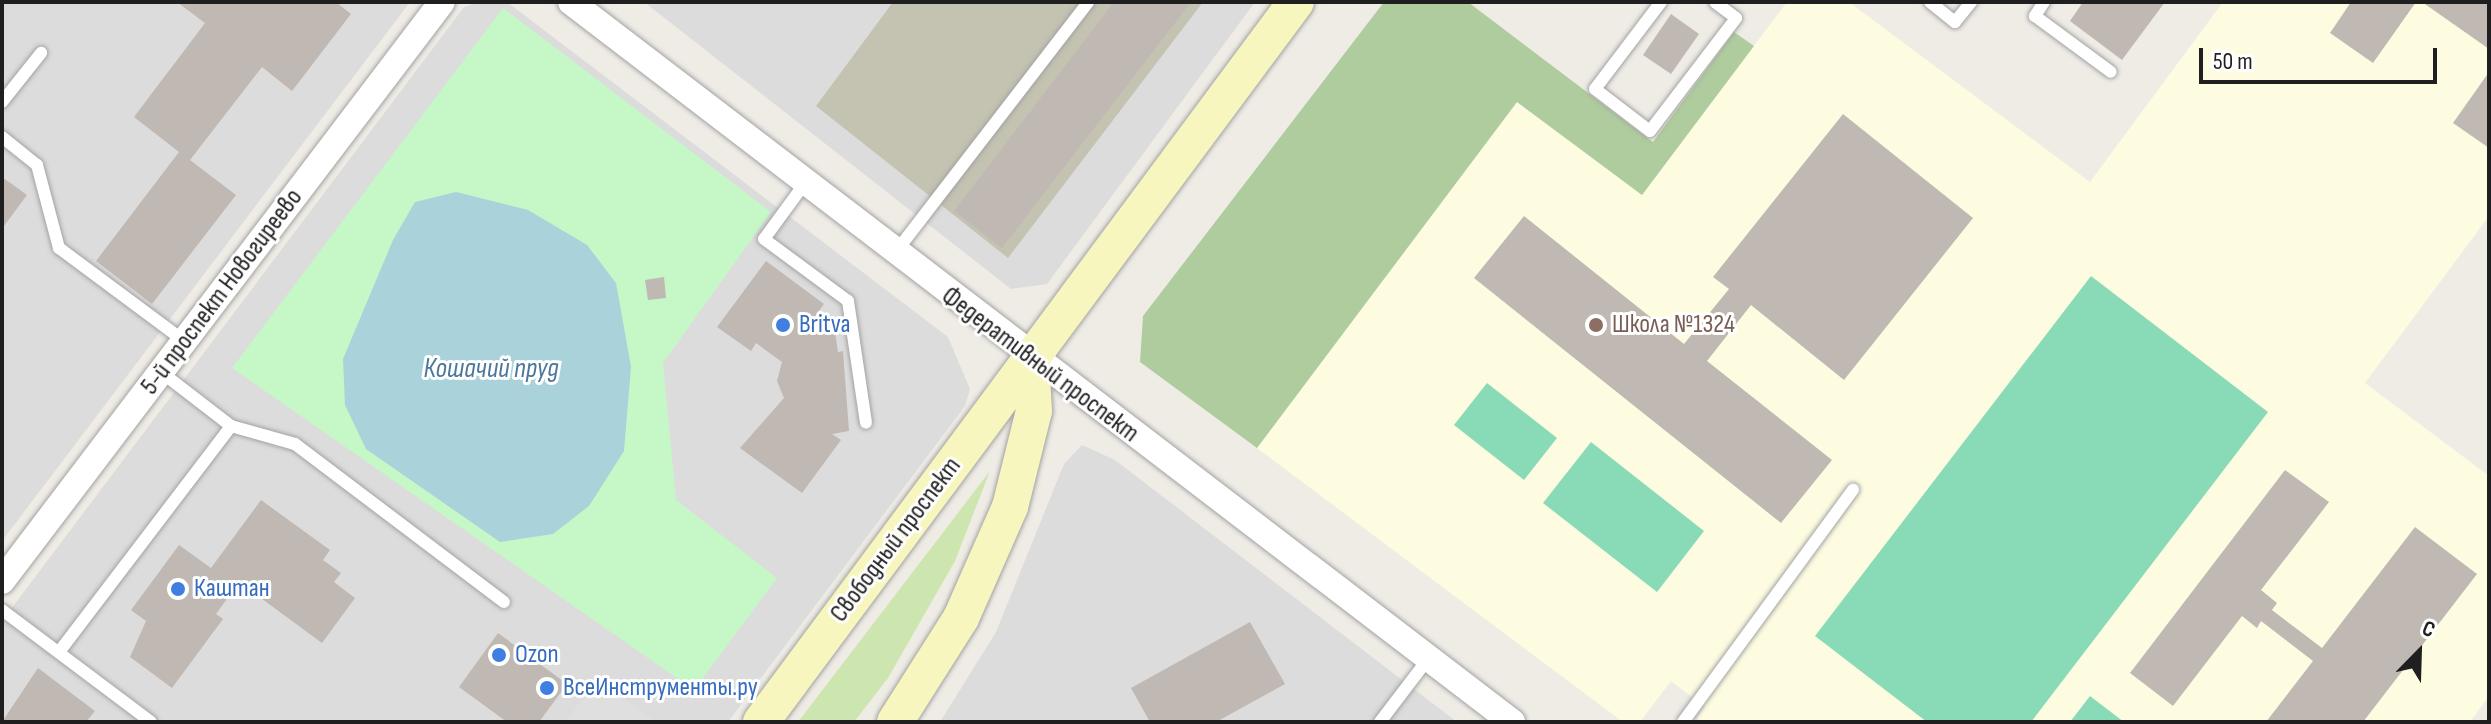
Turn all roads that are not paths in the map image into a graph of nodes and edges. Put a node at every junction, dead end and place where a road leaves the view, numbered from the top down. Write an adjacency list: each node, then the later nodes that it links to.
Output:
1 (442, 2): 16 (street, 5-й проспект Новогиреево)
2 (571, 2): 14 (street, Федеративный проспект)
3 (1088, 2): 15 (lane)
4 (1296, 2): 17 (main road, Свободный проспект)
5 (1661, 2): 6 (lane)
6 (1715, 2)
7 (1930, 2): 8 (lane)
8 (1971, 2)
9 (2044, 2): 11 (lane)
10 (41, 53): 12 (lane)
11 (2111, 72)
12 (2, 102)
13 (2, 137): 16 (lane)
14 (805, 183): 15 (street, Федеративный проспект); 19 (lane)
15 (895, 253): 17 (street, Федеративный проспект)
16 (184, 341): 18 (street, 5-й проспект Новогиреево)
17 (1031, 359): 26 (street, Федеративный проспект); 28 (main road, Свободный проспект); 29 (main road)
18 (161, 372): 20 (lane); 22 (street, 5-й проспект Новогиреево)
19 (866, 423)
20 (231, 426): 23 (lane); 25 (lane)
21 (1853, 490): 32 (lane)
22 (2, 581)
23 (504, 602)
24 (2, 610): 25 (lane)
25 (59, 652): 27 (lane)
26 (1428, 659): 30 (lane); 31 (street, Федеративный проспект)
27 (151, 722)
28 (761, 722)
29 (895, 722)
30 (1380, 722)
31 (1512, 722)
32 (1683, 722)

